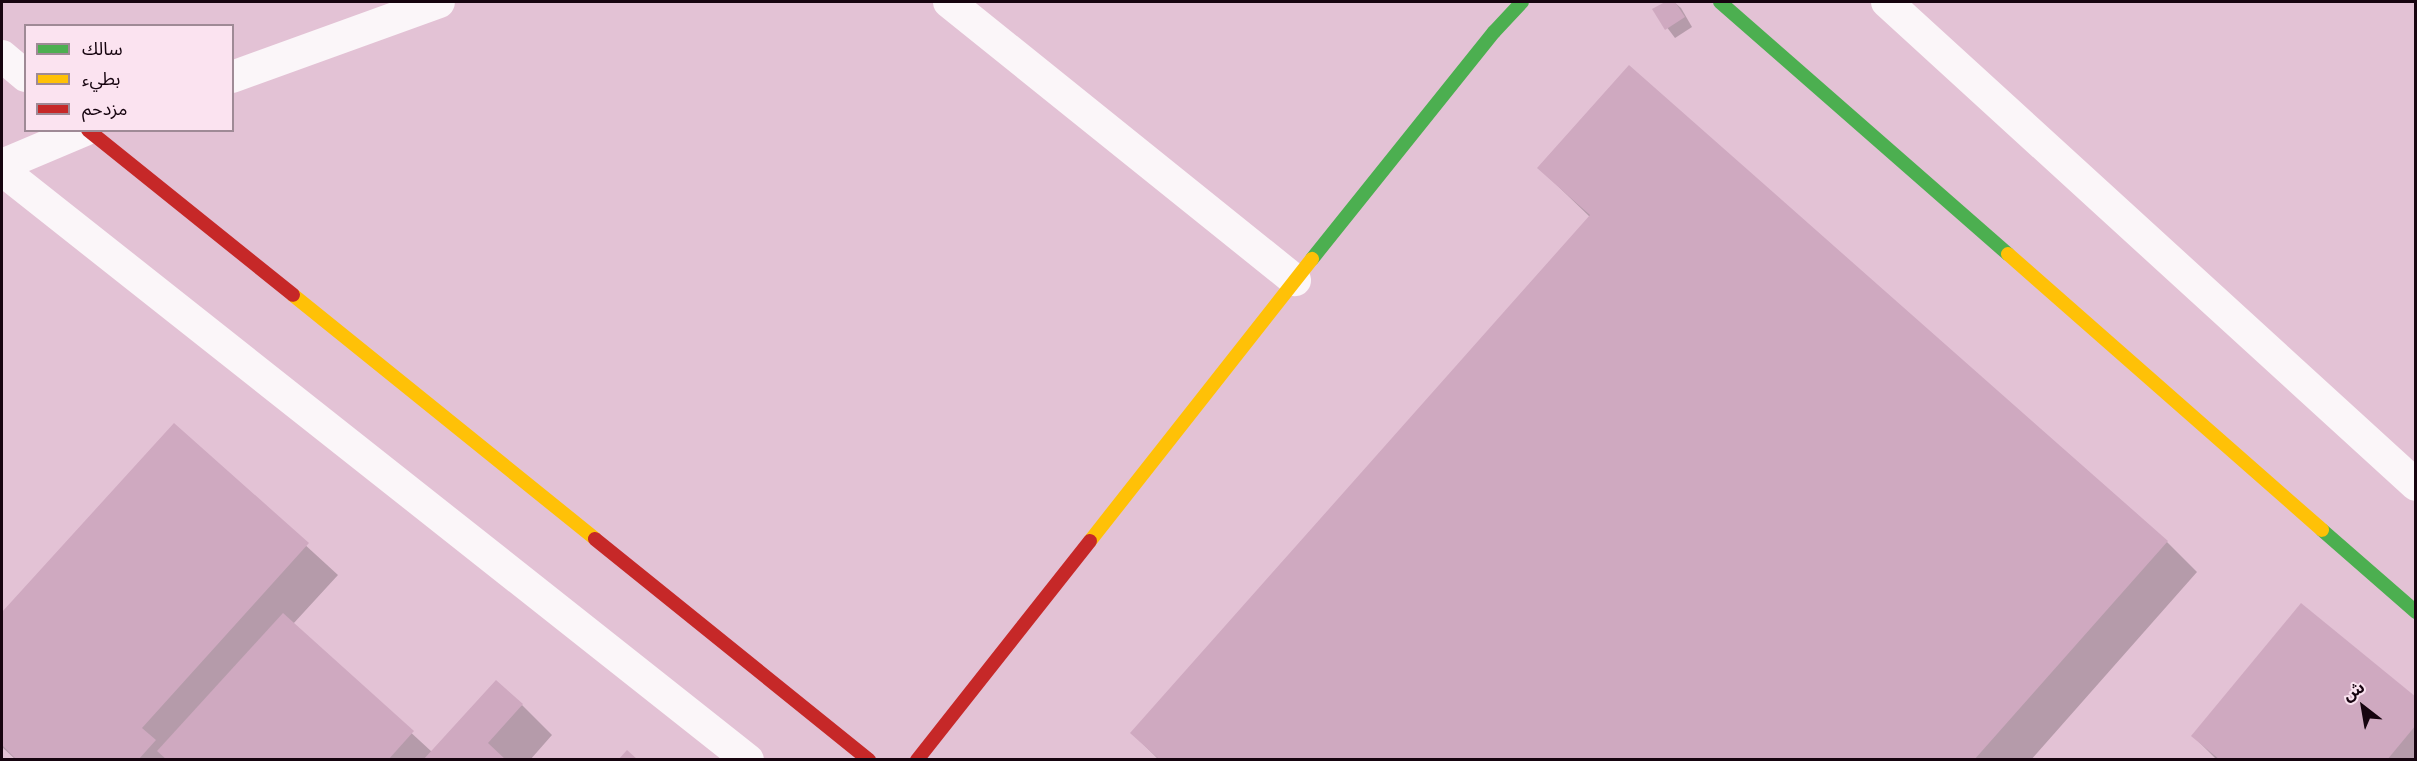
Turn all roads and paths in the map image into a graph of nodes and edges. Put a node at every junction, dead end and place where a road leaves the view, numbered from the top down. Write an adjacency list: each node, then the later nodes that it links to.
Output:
1 (439, 2): 8 (street)
2 (949, 2): 13 (street)
3 (1522, 2): 13 (street)
4 (1720, 2): 15 (street)
5 (1887, 2): 14 (street)
6 (2, 56): 7 (street)
7 (24, 74)
8 (234, 76)
9 (81, 132): 11 (street)
10 (88, 132): 17 (street)
11 (2, 165)
12 (2, 170): 16 (street)
13 (1295, 280): 18 (street)
14 (2415, 485)
15 (2415, 612)
16 (748, 759)
17 (869, 759)
18 (917, 759)

